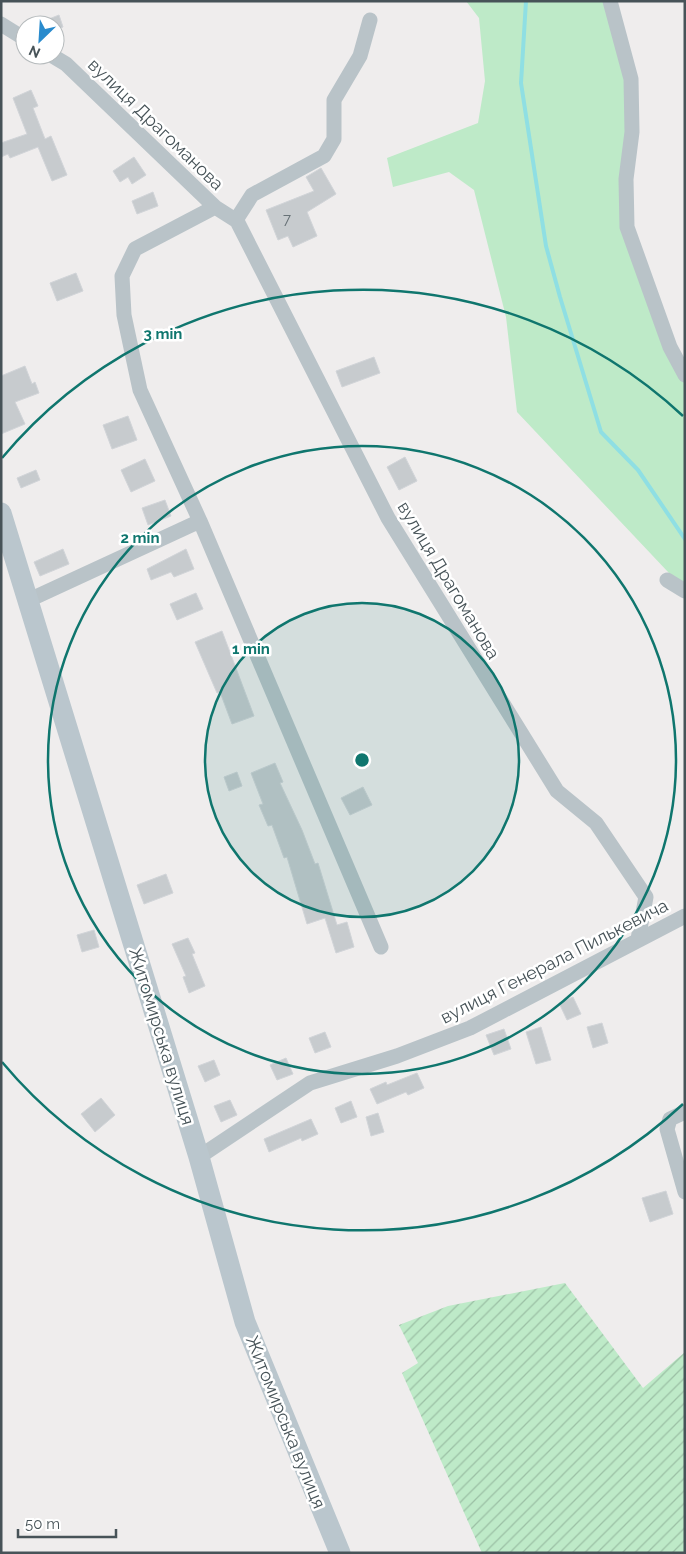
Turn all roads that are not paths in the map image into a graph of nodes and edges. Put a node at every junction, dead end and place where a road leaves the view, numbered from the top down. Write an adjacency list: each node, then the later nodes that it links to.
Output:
1 (610, 1): 8 (street)
2 (370, 20): 7 (street)
3 (1, 24): 4 (street)
4 (15, 33)
5 (65, 63): 6 (street, вулиця Драгоманова)
6 (216, 207): 7 (street, вулиця Драгоманова); 10 (street)
7 (236, 220): 15 (street, вулиця Драгоманова)
8 (685, 375)
9 (1, 513): 13 (main road, Житомирська вулиця)
10 (200, 521): 13 (street); 16 (street)
11 (667, 580): 12 (street)
12 (685, 591)
13 (28, 600): 18 (main road, Житомирська вулиця)
14 (685, 916): 15 (street, вулиця Генерала Пилькевича)
15 (638, 939): 18 (street, вулиця Генерала Пилькевича)
16 (381, 947)
17 (685, 1112): 19 (street)
18 (199, 1157): 20 (main road, Житомирська вулиця)
19 (685, 1192)
20 (340, 1553)

